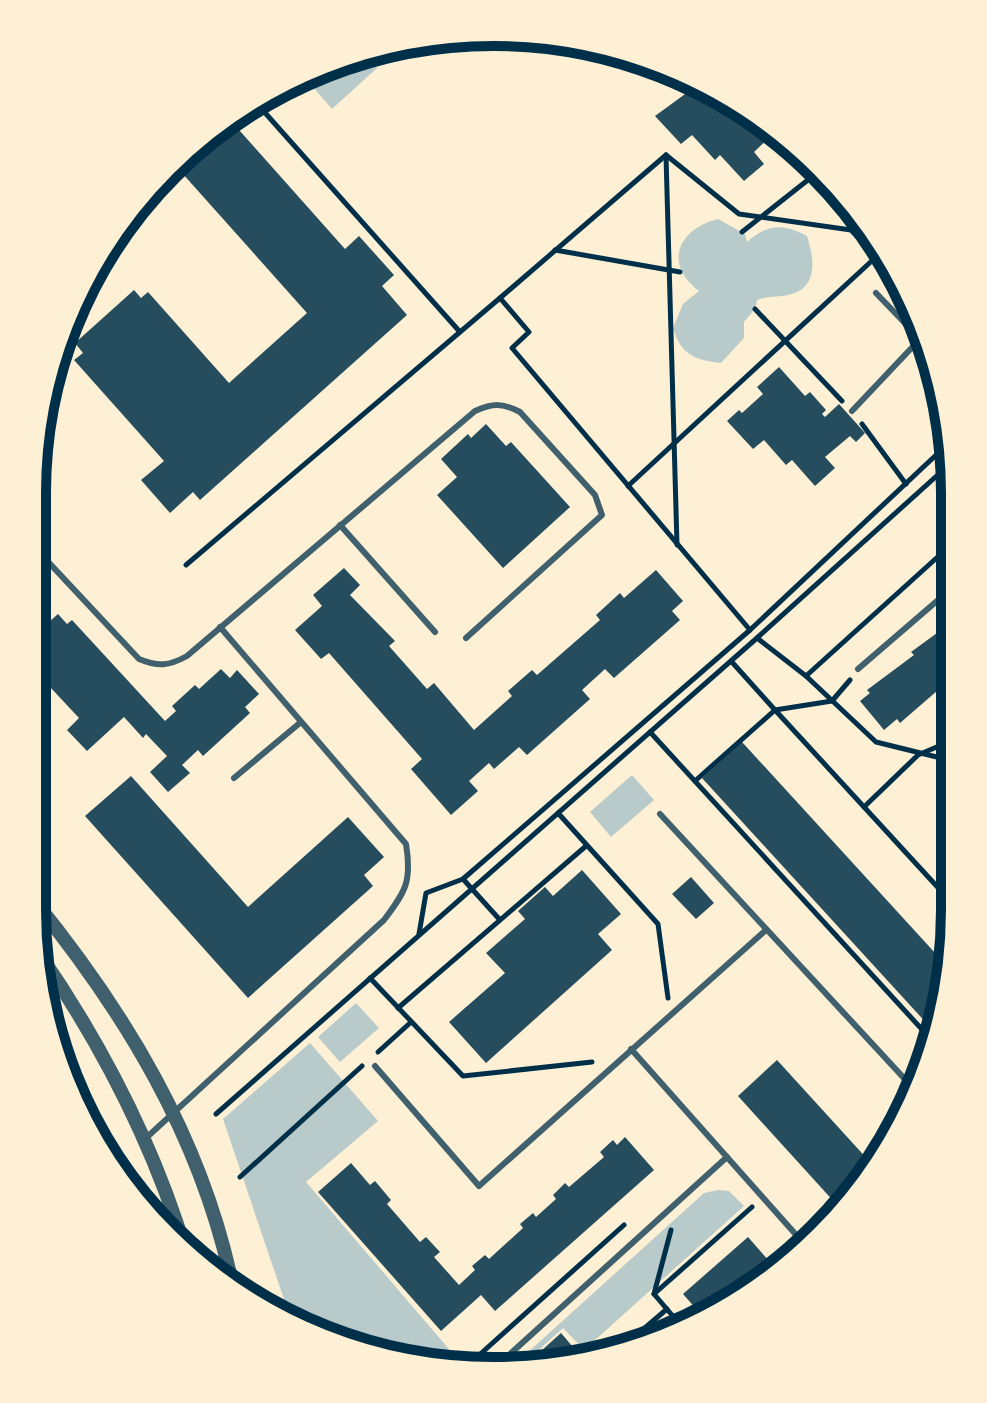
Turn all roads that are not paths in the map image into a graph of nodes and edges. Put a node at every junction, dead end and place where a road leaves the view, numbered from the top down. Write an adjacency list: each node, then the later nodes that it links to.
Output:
1 (876, 293): 2 (lane)
2 (909, 327)
3 (916, 347): 4 (lane)
4 (852, 411)
5 (340, 525): 8 (lane); 9 (lane); 10 (lane)
6 (46, 560): 8 (lane)
7 (941, 597): 11 (lane)
8 (220, 627): 12 (lane)
9 (435, 632)
10 (466, 638)
11 (858, 669)
12 (301, 722): 13 (lane); 21 (lane)
13 (234, 778)
14 (660, 814): 16 (lane)
15 (46, 916): 21 (street)
16 (766, 930): 18 (lane); 20 (lane)
17 (50, 970): 22 (street)
18 (631, 1049): 19 (lane); 23 (lane)
19 (375, 1066)
20 (907, 1081)
21 (175, 1113): 22 (lane); 26 (street)
22 (146, 1138): 24 (street)
23 (727, 1157): 25 (lane); 27 (lane)
24 (177, 1226)
25 (798, 1237)
26 (228, 1270)
27 (507, 1357)

